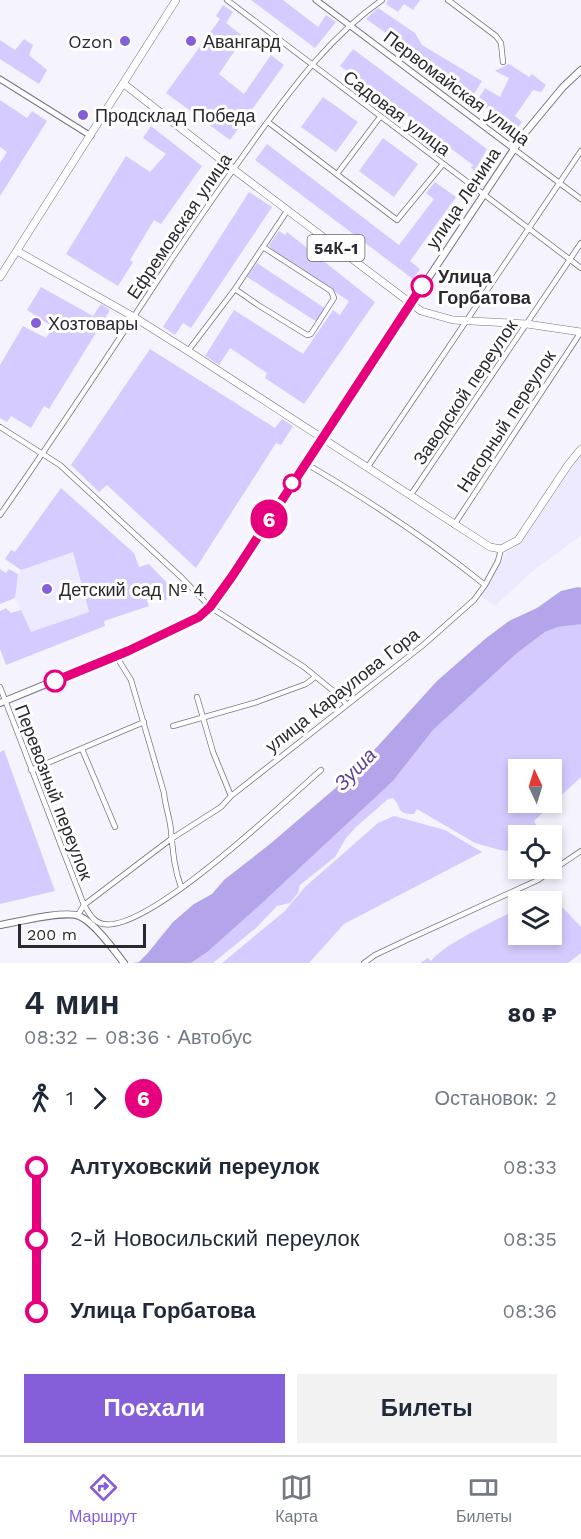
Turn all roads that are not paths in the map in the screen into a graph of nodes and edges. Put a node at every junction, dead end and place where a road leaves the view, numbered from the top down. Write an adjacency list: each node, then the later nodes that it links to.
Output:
1 (176, 0): 11 (main road)
2 (227, 0): 8 (street, Садовая улица)
3 (316, 0): 6 (street, Первомайская улица)
4 (382, 0): 6 (street, Ефремовская улица)
5 (448, 0): 7 (street)
6 (349, 25): 8 (street, Ефремовская улица); 15 (street, Первомайская улица)
7 (503, 62)
8 (312, 66): 12 (street, Садовая улица); 13 (street, Ефремовская улица)
9 (581, 70): 15 (main road, улица Ленина)
10 (0, 79): 14 (street)
11 (124, 84): 14 (main road); 18 (main road, 54К-1)
12 (380, 117): 17 (street, Садовая улица); 19 (street)
13 (268, 122): 18 (street, Ефремовская улица); 19 (street)
14 (91, 136): 27 (main road)
15 (514, 149): 20 (street, Первомайская улица); 21 (main road, улица Ленина)
16 (581, 151): 20 (street)
17 (443, 164): 19 (street); 21 (street, Садовая улица)
18 (233, 169): 23 (main road, 54К-1); 33 (street, Ефремовская улица)
19 (337, 174)
20 (558, 183): 22 (street, Первомайская улица); 24 (street)
21 (483, 195): 24 (street, Садовая улица); 32 (main road, улица Ленина)
22 (581, 199)
23 (287, 211): 26 (street); 32 (main road, 54К-1)
24 (528, 229): 28 (street, Садовая улица); 34 (street)
25 (581, 243): 28 (street, Заводской переулок)
26 (263, 247): 31 (street); 31 (street)
27 (17, 251): 30 (main road); 33 (main road)
28 (569, 259): 29 (street, Садовая улица); 35 (street, Заводской переулок)
29 (581, 268)
30 (0, 277)
31 (235, 289): 37 (street)
32 (410, 304): 34 (main road, 54К-1); 39 (main road, улица Ленина)
33 (134, 317): 37 (main road); 41 (street, Ефремовская улица)
34 (467, 321): 35 (main road, 54К-1); 43 (street)
35 (527, 324): 36 (main road, 54К-1); 44 (street, Заводской переулок)
36 (581, 332): 46 (street, Нагорный переулок)
37 (188, 351): 39 (main road)
38 (0, 427): 41 (street)
39 (321, 438): 42 (main road, улица Ленина); 43 (main road)
40 (581, 449): 47 (main road, улица Караулова Гора)
41 (44, 454): 45 (street, Ефремовская улица); 49 (street)
42 (305, 463): 48 (street); 49 (main road, улица Ленина)
43 (367, 468): 44 (main road)
44 (410, 496): 46 (main road)
45 (0, 515)
46 (453, 525): 47 (main road)
47 (501, 549): 48 (street, улица Караулова Гора)
48 (485, 585): 55 (street, улица Караулова Гора)
49 (210, 607): 50 (main road, улица Ленина); 51 (street)
50 (117, 656): 54 (main road, улица Ленина); 57 (street)
51 (315, 677): 55 (street); 56 (street)
52 (0, 687): 54 (street, Перевозный переулок)
53 (197, 697): 56 (street)
54 (3, 702): 60 (street, Перевозный переулок)
55 (347, 705): 62 (street, улица Караулова Гора)
56 (203, 717): 58 (street); 62 (street)
57 (144, 722): 59 (street); 64 (street)
58 (173, 726)
59 (82, 749): 60 (street); 63 (street)
60 (31, 770): 67 (street, Перевозный переулок)
61 (321, 770): 66 (street)
62 (231, 796): 64 (street, улица Караулова Гора)
63 (115, 827)
64 (171, 839): 66 (street); 67 (street, улица Караулова Гора)
65 (581, 851): 71 (street)
66 (182, 887): 67 (street)
67 (84, 905): 68 (street, улица Караулова Гора)
68 (78, 915): 69 (main road); 70 (main road)
69 (0, 925)
70 (124, 963)
71 (364, 963)

